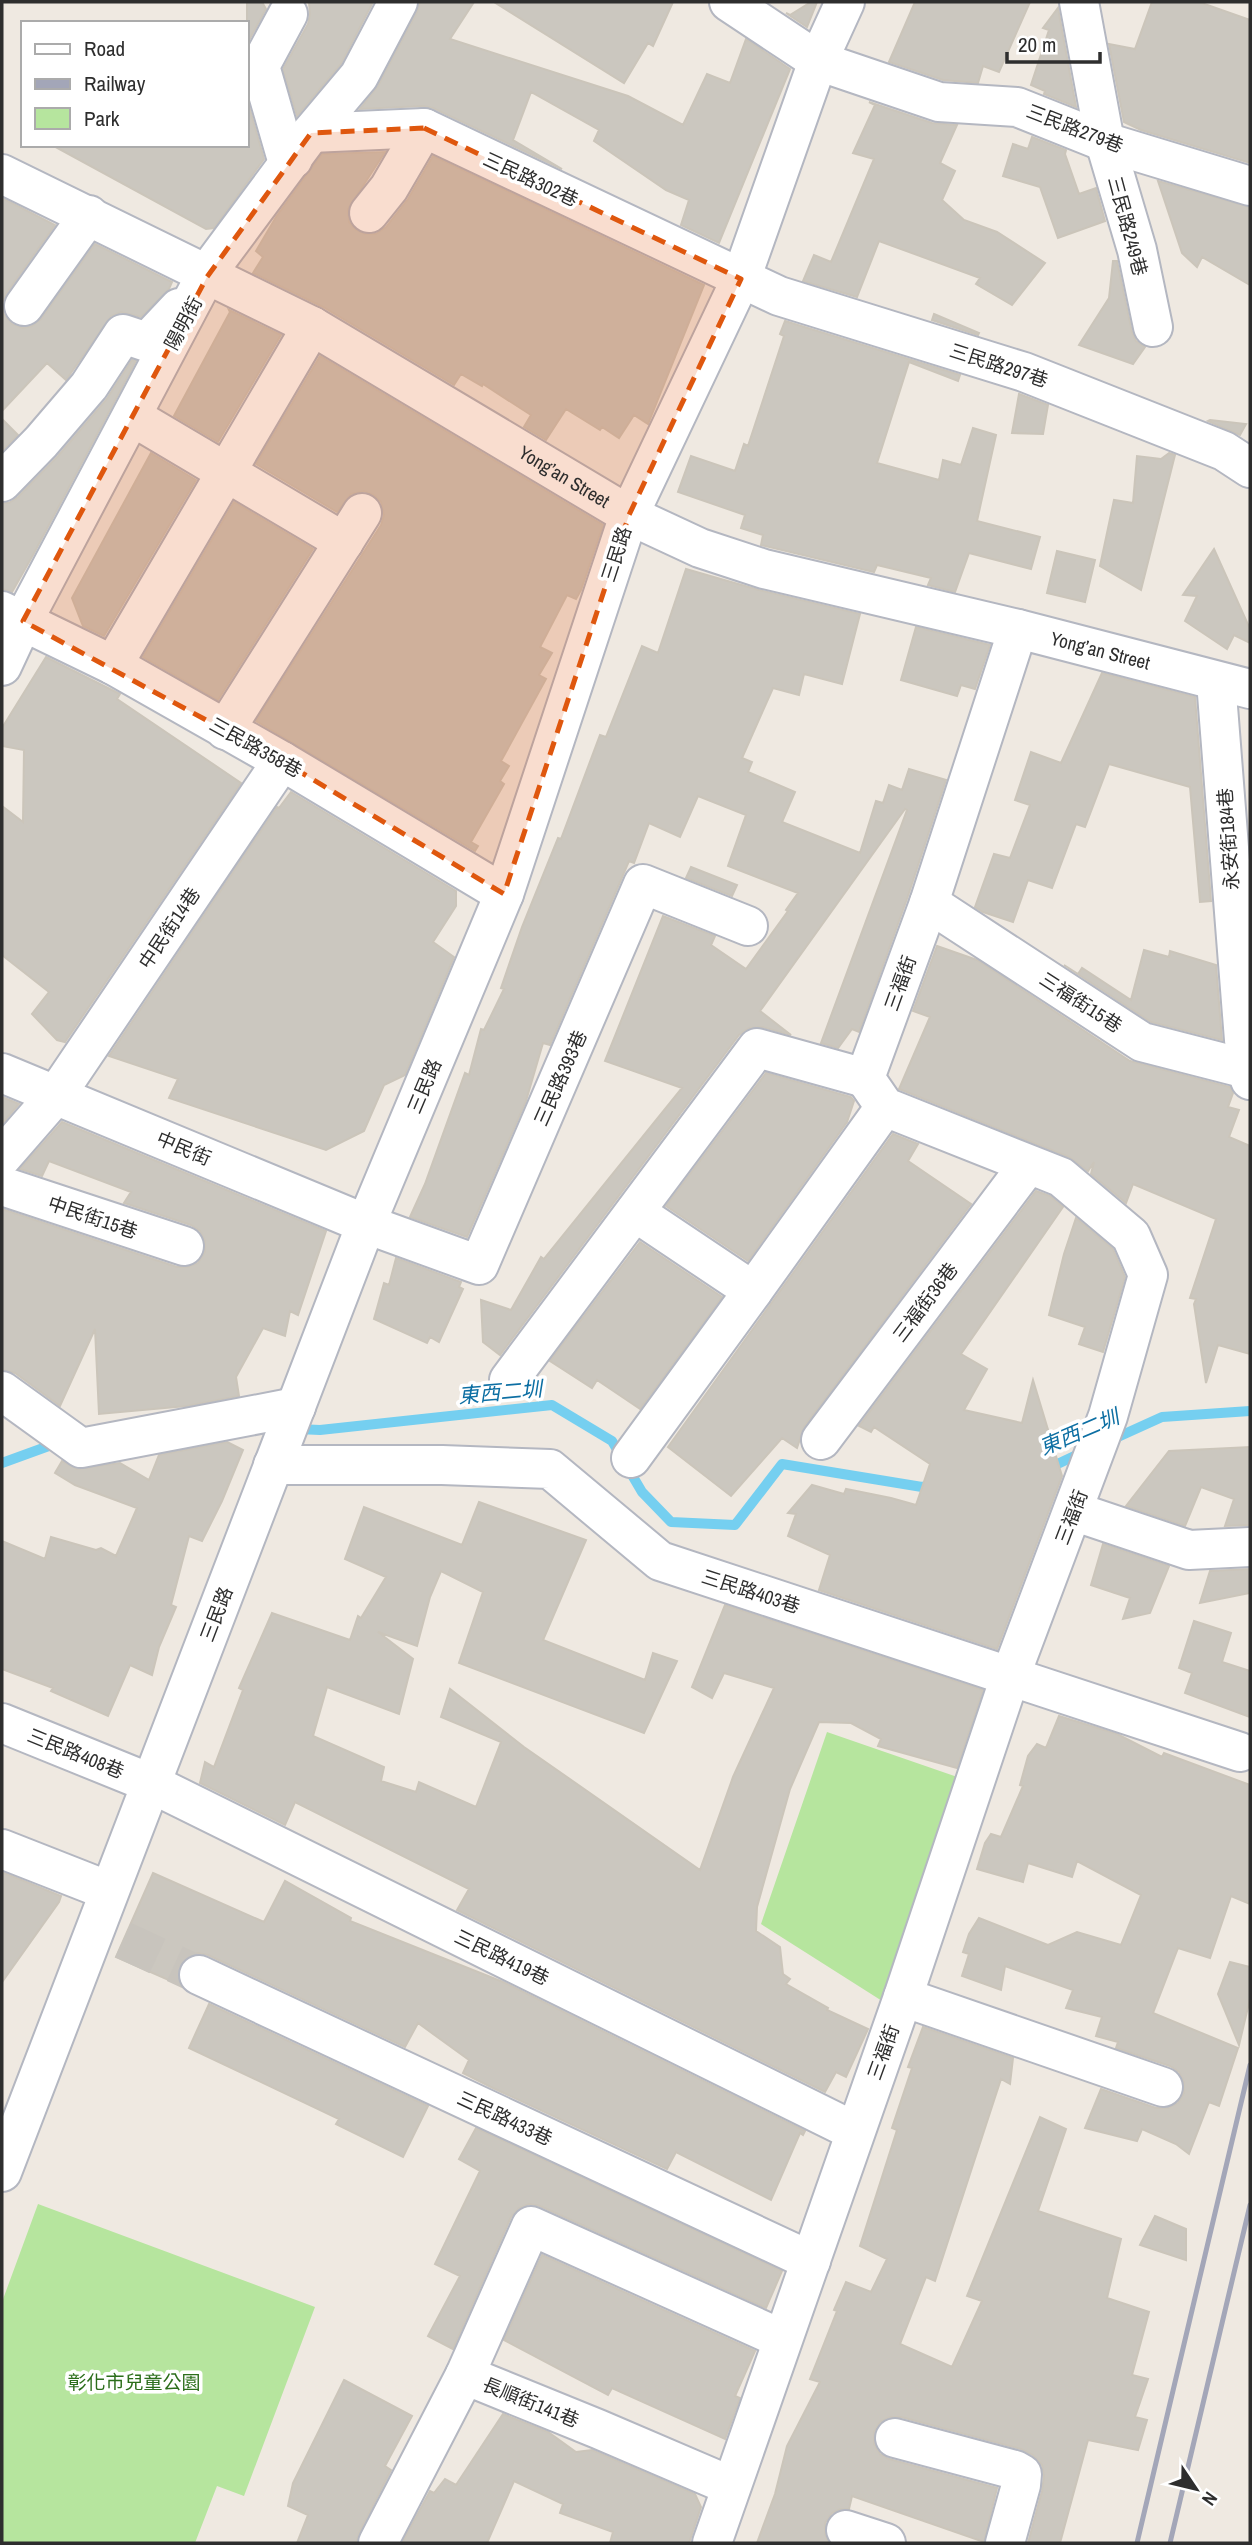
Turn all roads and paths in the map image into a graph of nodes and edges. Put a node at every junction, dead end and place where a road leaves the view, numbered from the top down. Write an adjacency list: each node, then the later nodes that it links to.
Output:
1 (398, 2): 9 (street, 陽明街)
2 (729, 2): 6 (street, 三民路279巷)
3 (845, 2): 6 (street, 三民路)
4 (1079, 2): 8 (street, 三民路249巷)
5 (288, 14): 9 (street)
6 (818, 61): 8 (street, 三民路279巷); 15 (street, 三民路)
7 (424, 128): 9 (street, 三民路302巷); 12 (street); 15 (street, 三民路302巷)
8 (1105, 142): 11 (street, 三民路279巷); 18 (street, 三民路249巷)
9 (302, 146): 14 (street, 陽明街)
10 (2, 174): 13 (street, Yong’an Street)
11 (1250, 186)
12 (369, 213)
13 (89, 215): 14 (street, Yong’an Street); 16 (street)
14 (207, 275): 17 (street, Yong’an Street); 19 (street, 陽明街); 22 (street)
15 (741, 279): 20 (street, 三民路297巷); 23 (street, 三民路)
16 (23, 306)
17 (312, 326): 21 (street); 23 (street, Yong’an Street)
18 (1153, 327)
19 (133, 417): 21 (street); 24 (street, 陽明街)
20 (1250, 468)
21 (226, 473): 26 (street); 29 (street)
22 (2, 482)
23 (629, 515): 25 (street, Yong’an Street); 31 (street, 三民路)
24 (12, 616): 26 (street, 三民路358巷); 27 (street, 陽明街)
25 (1018, 629): 28 (street, Yong’an Street); 32 (street, 三福街)
26 (113, 665): 29 (street, 三民路358巷)
27 (2, 666)
28 (1233, 685): 34 (street, 永安街184巷)
29 (226, 730): 30 (street, 三民路358巷)
30 (282, 761): 31 (street, 三民路358巷); 38 (street, 中民街14巷)
31 (504, 894): 43 (street, 三民路)
32 (929, 903): 36 (street, 三福街15巷); 37 (street, 三福街)
33 (748, 926): 43 (street, 三民路393巷)
34 (1245, 1002): 36 (street, 永安街184巷)
35 (2, 1073): 38 (street, 中民街)
36 (1249, 1074)
37 (875, 1093): 40 (street, 三福街); 42 (street); 45 (street)
38 (56, 1095): 39 (street); 43 (street, 中民街)
39 (2, 1157)
40 (1028, 1165): 49 (street, 三福街36巷); 52 (street, 三福街)
41 (2, 1186): 44 (street, 中民街15巷)
42 (635, 1212): 45 (street); 46 (street)
43 (366, 1224): 48 (street, 三民路)
44 (184, 1246)
45 (752, 1291): 50 (street)
46 (509, 1380)
47 (2, 1391): 48 (street)
48 (296, 1407): 51 (street, 三民路)
49 (821, 1440)
50 (631, 1458)
51 (273, 1465): 54 (street, 三民路403巷); 57 (street, 三民路)
52 (1073, 1511): 53 (street); 54 (street, 三福街)
53 (1250, 1548)
54 (1010, 1677): 56 (street, 三民路403巷); 61 (street, 三福街)
55 (2, 1723): 57 (street, 三民路408巷)
56 (1240, 1752)
57 (150, 1783): 59 (street, 三民路); 63 (street, 三民路419巷)
58 (2, 1849): 59 (street)
59 (109, 1891): 64 (street, 三民路)
60 (199, 1975): 65 (street, 三民路433巷)
61 (903, 1997): 62 (street); 63 (street, 三福街)
62 (1163, 2087)
63 (854, 2131): 65 (street, 三福街)
64 (2, 2172)
65 (811, 2262): 66 (street, 三福街)
66 (782, 2339): 67 (street); 69 (street, 三福街)
67 (465, 2375): 69 (street, 長順街141巷); 71 (street, 長順街141巷)
68 (895, 2438): 74 (street)
69 (731, 2486): 72 (street, 三福街)
70 (846, 2530): 73 (street)
71 (378, 2543)
72 (712, 2543)
73 (886, 2543)
74 (1005, 2543)

